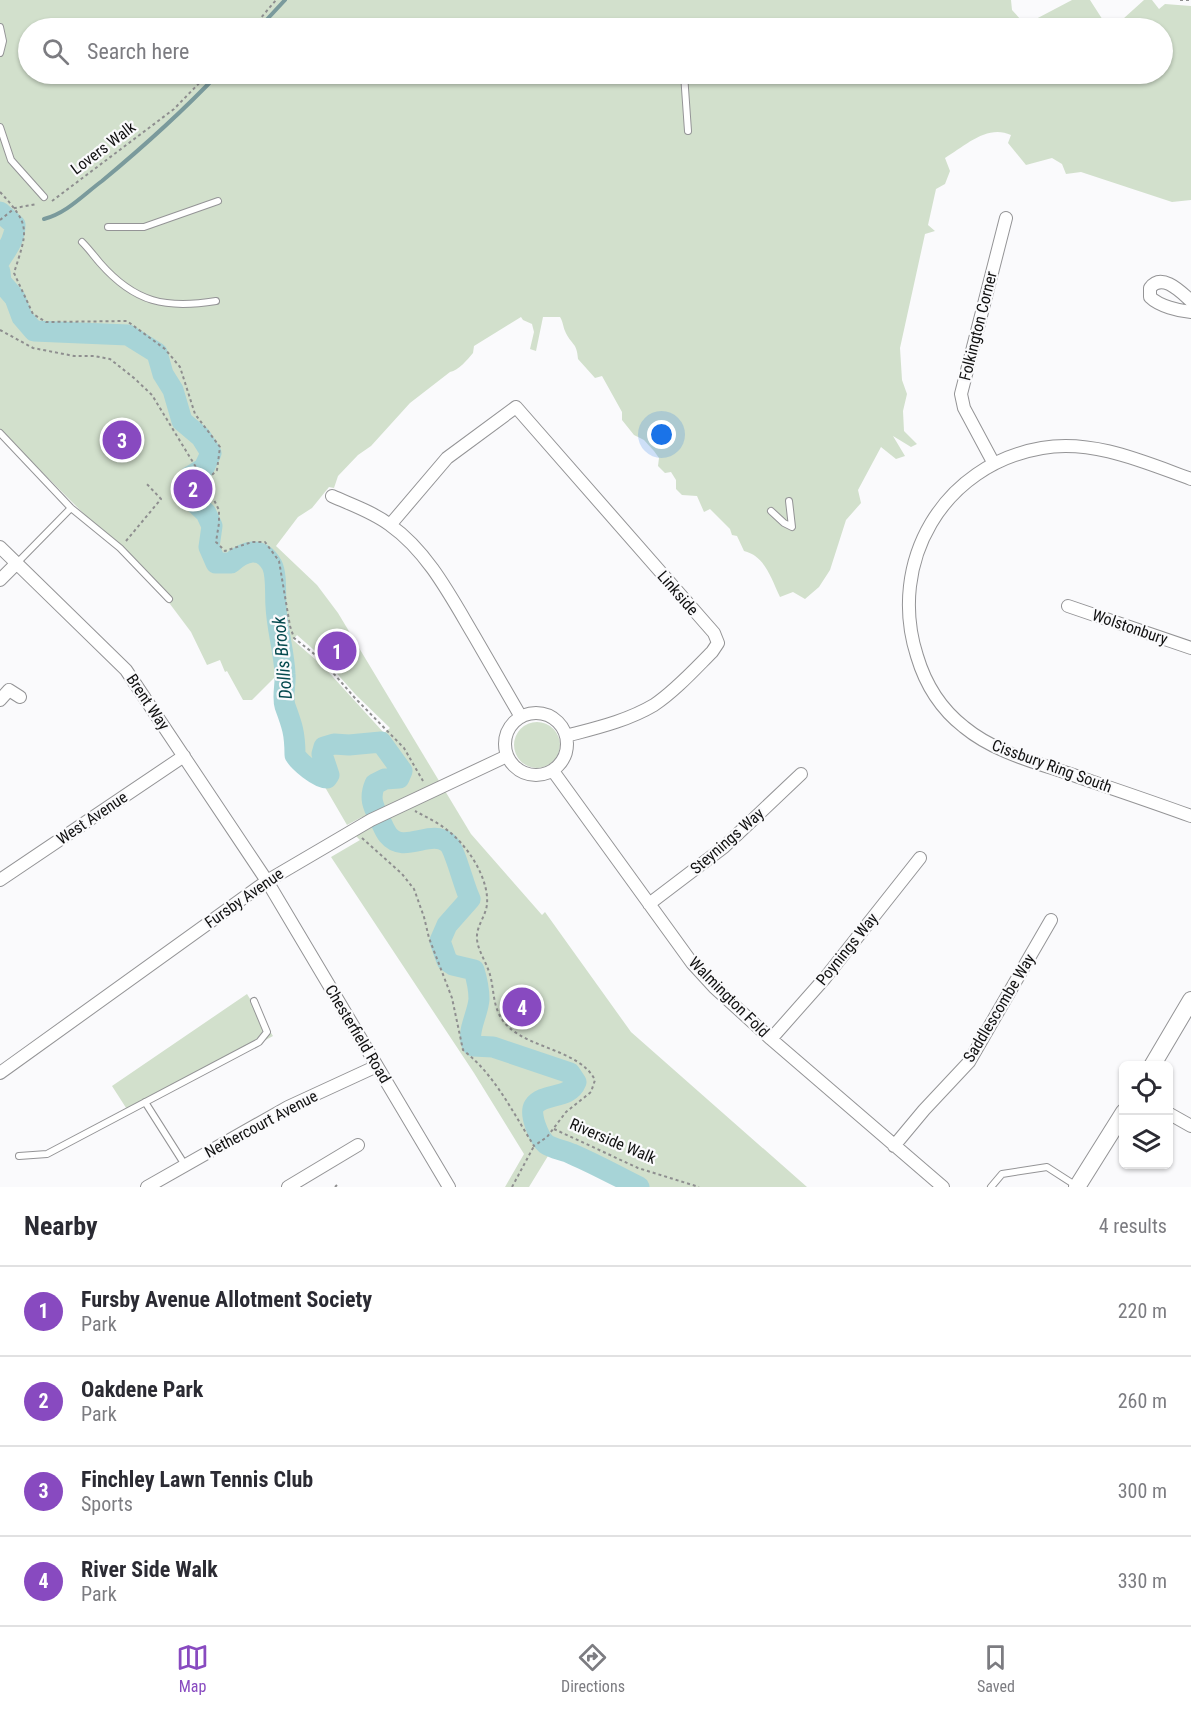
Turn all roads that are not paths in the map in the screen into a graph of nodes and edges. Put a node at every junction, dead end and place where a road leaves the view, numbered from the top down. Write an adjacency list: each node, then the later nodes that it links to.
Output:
1 (0, 27): 2 (lane)
2 (0, 53)
3 (685, 84): 5 (lane)
4 (0, 127): 6 (lane)
5 (688, 131)
6 (44, 197)
7 (218, 201): 9 (lane)
8 (1006, 218): 15 (street, Folkington Corner)
9 (108, 227)
10 (82, 242): 12 (lane)
11 (1191, 301): 13 (street)
12 (216, 302)
13 (1191, 312)
14 (0, 434): 19 (lane)
15 (994, 464): 16 (street, Cissbury Ring South); 36 (street, Cissbury Ring South)
16 (1191, 479)
17 (333, 496): 21 (street)
18 (789, 501): 20 (lane)
19 (71, 508): 23 (lane); 25 (lane)
20 (771, 511)
21 (390, 525): 30 (street); 31 (street, Linkside)
22 (0, 547): 23 (street, Brent Way)
23 (16, 564): 24 (street); 32 (street, Brent Way)
24 (0, 580)
25 (169, 598)
26 (1068, 606): 27 (street, Wolstonbury)
27 (1191, 648)
28 (20, 697): 29 (street)
29 (0, 700)
30 (521, 717): 31 (street); 33 (street)
31 (567, 735): 34 (street)
32 (184, 756): 38 (street, West Avenue); 39 (street, Brent Way)
33 (507, 756): 34 (street); 39 (street, Fursby Avenue)
34 (553, 771): 40 (street, Walmington Fold)
35 (801, 774): 40 (street, Steynings Way)
36 (1191, 816)
37 (920, 858): 44 (street, Poynings Way)
38 (0, 880)
39 (267, 881): 46 (street, Chesterfield Road); 47 (street, Fursby Avenue)
40 (649, 904): 44 (street, Walmington Fold)
41 (1051, 920): 53 (street, Saddlescombe Way)
42 (1191, 1000): 45 (street)
43 (254, 1001): 48 (lane)
44 (771, 1039): 53 (street, Walmington Fold)
45 (1154, 1061)
46 (377, 1066): 55 (street, Nethercourt Avenue); 60 (street, Chesterfield Road)
47 (0, 1073)
48 (145, 1102): 54 (lane); 55 (lane)
49 (1122, 1115): 63 (street)
50 (1172, 1115): 51 (street)
51 (1191, 1126)
52 (358, 1145): 59 (street)
53 (894, 1146): 61 (street, Walmington Fold)
54 (19, 1156)
55 (185, 1166): 56 (street, Nethercourt Avenue)
56 (170, 1175): 57 (street, Nethercourt Avenue); 58 (street)
57 (147, 1187)
58 (178, 1187)
59 (288, 1187)
60 (449, 1187)
61 (943, 1187)
62 (991, 1187): 63 (lane)
63 (1078, 1187)

